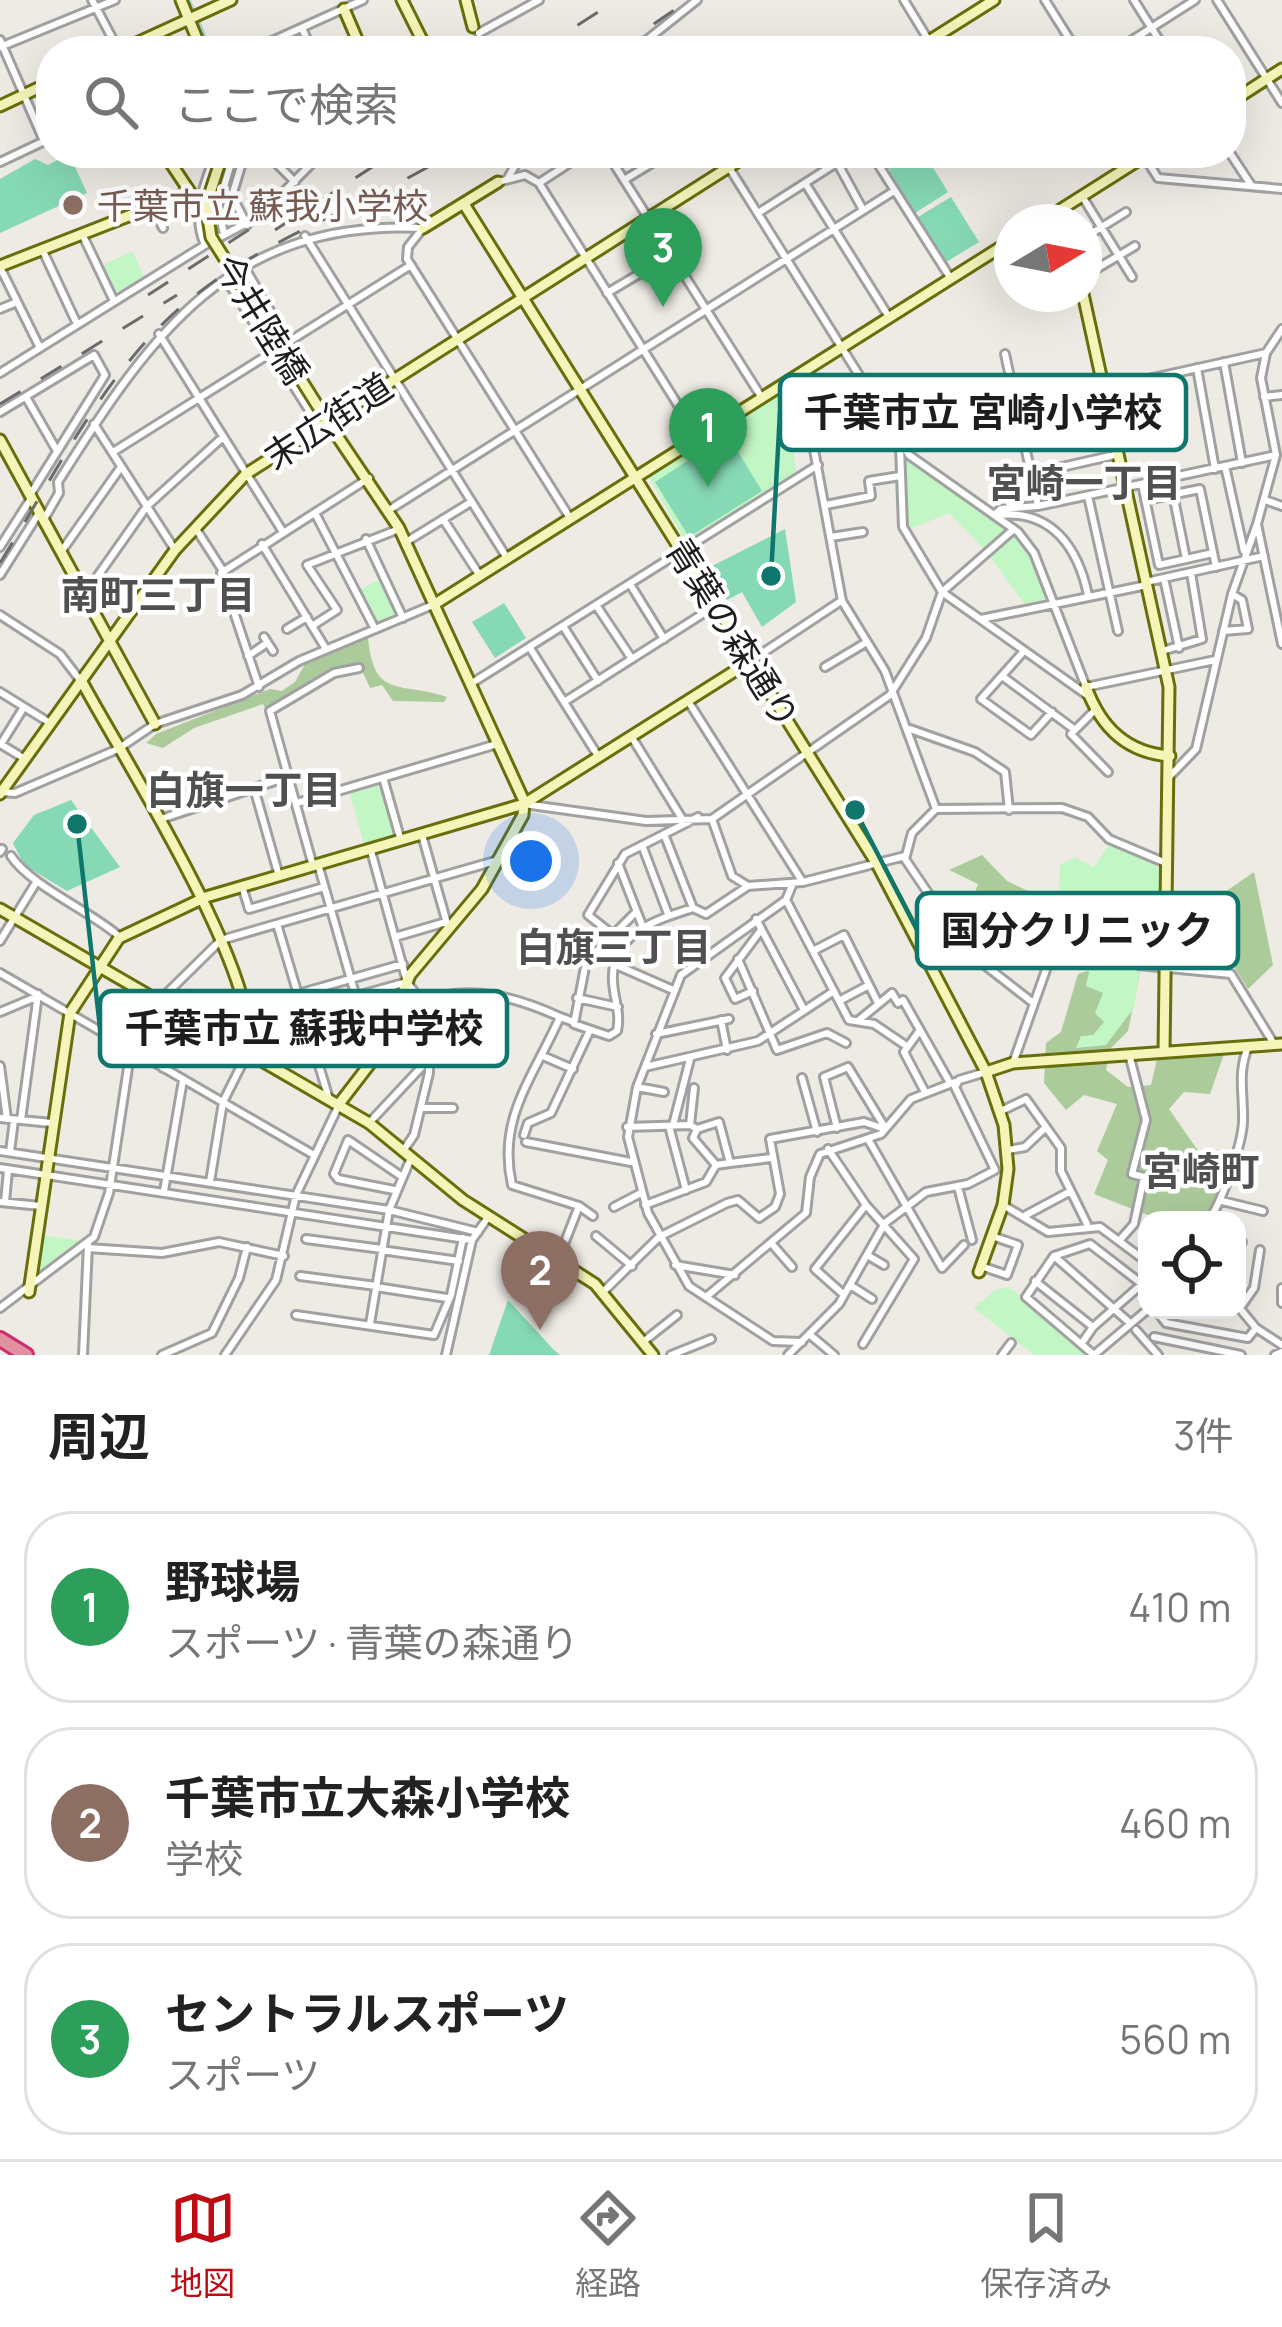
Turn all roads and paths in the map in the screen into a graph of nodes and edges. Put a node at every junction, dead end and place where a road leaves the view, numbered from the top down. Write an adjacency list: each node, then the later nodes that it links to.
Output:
1 (115, 0): 16 (street)
2 (181, 0): 19 (street)
3 (231, 0): 19 (street)
4 (363, 0): 17 (street)
5 (402, 0): 29 (street)
6 (466, 0): 22 (street)
7 (513, 0): 18 (street)
8 (539, 0): 18 (street)
9 (697, 0): 30 (street)
10 (904, 0): 31 (street)
11 (994, 0): 32 (street)
12 (1045, 0): 33 (street)
13 (1134, 0): 21 (street)
14 (1195, 0): 21 (street)
15 (1216, 0): 36 (street)
16 (95, 4): 23 (street); 37 (street)
17 (342, 4): 20 (street); 28 (street)
18 (520, 12): 22 (street)
19 (189, 20): 24 (street); 25 (street)
20 (302, 28): 26 (street); 27 (street)
21 (1151, 28): 34 (street); 35 (street)
22 (476, 30)
23 (111, 36)
24 (153, 36)
25 (196, 36)
26 (286, 36)
27 (305, 36)
28 (356, 36)
29 (420, 36)
30 (654, 36)
31 (926, 36)
32 (937, 36)
33 (1068, 36)
34 (1138, 36)
35 (1156, 36)
36 (1239, 36)
37 (1, 45): 43 (street)
38 (1246, 46): 40 (street)
39 (1282, 70): 40 (street)
40 (1267, 79): 42 (street); 44 (street)
41 (36, 89): 43 (street)
42 (1246, 92)
43 (23, 95): 45 (street); 46 (street)
44 (1282, 103)
45 (0, 106)
46 (36, 119)
47 (36, 145): 48 (street)
48 (0, 162)
49 (174, 168): 76 (street)
50 (214, 168): 81 (street)
51 (216, 168): 147 (street, 今井陸橋, bridge)
52 (230, 168): 93 (street)
53 (240, 168): 87 (street)
54 (281, 168): 70 (street)
55 (308, 168): 70 (street)
56 (511, 168): 68 (street)
57 (562, 168): 71 (street)
58 (617, 168): 69 (street)
59 (644, 168): 69 (street)
60 (727, 168): 86 (street, 末広街道)
61 (730, 168): 85 (street)
62 (828, 168): 72 (street)
63 (839, 168): 83 (street)
64 (880, 168): 75 (street)
65 (1124, 168): 77 (street)
66 (1153, 168): 73 (street)
67 (1240, 168): 73 (street)
68 (503, 180): 71 (street); 78 (street)
69 (624, 180): 86 (street)
70 (295, 182): 87 (street)
71 (539, 183): 103 (street)
72 (805, 183): 85 (street); 91 (street)
73 (1252, 186): 74 (street)
74 (1282, 189)
75 (894, 191): 83 (street); 110 (street)
76 (190, 192): 81 (street); 82 (street)
77 (1082, 196): 79 (street); 80 (street)
78 (464, 204): 90 (street); 113 (street, 青葉の森通り)
79 (1070, 204)
80 (1087, 204)
81 (200, 206): 96 (street)
82 (153, 208): 89 (street); 95 (street)
83 (863, 210): 91 (street)
84 (1126, 212): 88 (street)
85 (758, 213): 102 (street)
86 (648, 218): 100 (street); 103 (street, 末広街道)
87 (247, 225): 93 (street)
88 (1102, 226)
89 (164, 228)
90 (423, 228): 94 (street); 104 (street)
91 (833, 229): 102 (street); 119 (street)
92 (1102, 229): 101 (street)
93 (224, 234): 96 (street)
94 (305, 236): 107 (street); 115 (street)
95 (84, 238): 98 (street); 112 (street)
96 (205, 245): 112 (street)
97 (1135, 246): 101 (street)
98 (43, 251): 106 (street); 120 (street)
99 (994, 252): 110 (street)
100 (671, 255): 111 (street); 117 (street)
101 (1119, 255): 105 (street); 108 (street)
102 (787, 259): 117 (street); 125 (street)
103 (585, 261): 111 (street); 113 (street, 末広街道)
104 (411, 265): 115 (street); 123 (street)
105 (1102, 265)
106 (0, 266): 114 (street)
107 (246, 270): 109 (street); 124 (street)
108 (1132, 278)
109 (226, 279): 122 (street); 127 (street)
110 (951, 279): 119 (street)
111 (606, 294): 128 (street)
112 (114, 301): 120 (street)
113 (521, 301): 123 (street, 末広街道); 137 (street, 青葉の森通り)
114 (16, 302): 116 (street); 126 (street)
115 (346, 304): 124 (street); 135 (street)
116 (0, 309)
117 (706, 309): 128 (street); 142 (street)
118 (1087, 312): 136 (street)
119 (889, 317): 125 (street)
120 (77, 324): 126 (street)
121 (1282, 329): 129 (street)
122 (159, 334): 141 (street); 149 (street)
123 (458, 339): 135 (street, 末広街道); 150 (street)
124 (288, 341): 127 (street)
125 (842, 347): 134 (street); 155 (street)
126 (40, 348): 133 (street)
127 (275, 350): 141 (street); 147 (street)
128 (641, 350): 137 (street); 152 (street)
129 (1266, 353): 131 (street); 143 (street)
130 (1005, 354): 145 (street)
131 (1224, 362): 132 (street); 161 (street)
132 (1197, 368): 136 (street); 165 (street)
133 (0, 373)
134 (800, 374): 142 (street); 144 (street)
135 (394, 379): 147 (street, 末広街道); 166 (street)
136 (1104, 389): 145 (street); 148 (street)
137 (578, 390): 150 (street); 171 (street, 青葉の森通り)
138 (828, 393): 144 (street)
139 (1282, 395): 143 (street)
140 (26, 397): 146 (street); 156 (street); 156 (street)
141 (200, 398): 151 (street); 157 (street)
142 (762, 398): 152 (street)
143 (1264, 398): 159 (street)
144 (808, 404): 162 (street)
145 (1017, 408): 154 (street)
146 (0, 412)
147 (322, 420): 167 (street, 末広街道); 170 (street, 今井陸橋)
148 (1112, 423): 154 (street); 158 (street)
149 (94, 424): 157 (street); 189 (street)
150 (515, 430): 166 (street); 190 (street)
151 (223, 437): 167 (street); 182 (street)
152 (699, 438): 171 (street)
153 (0, 440): 160 (street)
154 (1024, 442): 168 (street)
155 (900, 443): 169 (street); 188 (street)
156 (57, 451): 176 (street)
157 (113, 452): 163 (street)
158 (1119, 454): 168 (street); 173 (street)
159 (1276, 455): 161 (street); 179 (street)
160 (12, 461): 164 (street); 176 (street)
161 (1242, 463): 165 (street)
162 (818, 465): 181 (street); 205 (street)
163 (122, 466): 182 (street); 206 (street)
164 (0, 468)
165 (1220, 468): 172 (street); 210 (street)
166 (451, 470): 180 (street); 186 (street)
167 (246, 474): 193 (street, 末広街道); 196 (street)
168 (1031, 474): 183 (street)
169 (900, 476): 181 (street); 222 (street)
170 (369, 478): 186 (street, 今井陸橋); 187 (street)
171 (634, 478): 190 (street); 205 (street, 青葉の森通り)
172 (1142, 484): 173 (street); 178 (street)
173 (1126, 488): 177 (street); 221 (street)
174 (1007, 489): 185 (street)
175 (1173, 494): 178 (street); 207 (street); 211 (street)
176 (30, 496): 189 (street); 202 (street)
177 (1088, 496): 183 (street); 223 (street)
178 (1145, 500): 211 (street)
179 (1265, 500): 184 (street); 192 (street)
180 (472, 502): 191 (street); 209 (street)
181 (825, 505): 198 (street)
182 (147, 506): 203 (street); 224 (street)
183 (1038, 506): 185 (street)
184 (1282, 506)
185 (1010, 508): 188 (street)
186 (388, 510): 194 (street, 今井陸橋)
187 (315, 513): 196 (street); 204 (street)
188 (994, 515): 195 (street); 226 (street)
189 (41, 517): 206 (street); 217 (street)
190 (571, 518): 209 (street)
191 (443, 519): 200 (street); 218 (street)
192 (1258, 524): 208 (street); 210 (street)
193 (193, 526): 203 (street, 末広街道); 215 (street)
194 (399, 529): 199 (street); 200 (street, 今井陸橋)
195 (1014, 530): 222 (street); 228 (street)
196 (283, 532): 201 (street)
197 (863, 532): 198 (street)
198 (831, 537): 227 (street)
199 (366, 539): 204 (street); 234 (street)
200 (406, 542): 229 (street, 今井陸橋)
201 (262, 544): 215 (street); 233 (street)
202 (0, 547)
203 (175, 550): 245 (street, 末広街道)
204 (334, 550): 236 (street); 239 (street)
205 (681, 551): 220 (street); 231 (street, 青葉の森通り)
206 (61, 552): 224 (street)
207 (1213, 553): 211 (street); 212 (street)
208 (1264, 556): 210 (street); 214 (street)
209 (507, 558): 218 (street)
210 (1245, 558): 212 (street); 225 (street)
211 (1186, 559)
212 (1216, 567): 216 (street)
213 (1282, 568): 214 (street)
214 (1267, 569): 248 (street)
215 (223, 571): 243 (street)
216 (1191, 573): 219 (street); 249 (street)
217 (0, 575)
218 (480, 576): 229 (street)
219 (1165, 578): 221 (street); 249 (street)
220 (630, 584): 230 (street); 244 (street)
221 (1146, 584): 223 (street); 253 (street)
222 (943, 592): 235 (street); 268 (street)
223 (1108, 592): 226 (street); 241 (street)
224 (85, 594): 245 (street)
225 (1232, 594): 242 (street); 242 (street)
226 (1089, 597): 228 (street)
227 (842, 601): 246 (street); 257 (street)
228 (1056, 602): 235 (street); 266 (street)
229 (435, 604): 234 (street); 264 (street, 今井陸橋)
230 (596, 605): 237 (street); 255 (street)
231 (715, 606): 244 (street); 257 (street, 青葉の森通り)
232 (0, 615): 262 (street)
233 (307, 617): 236 (street); 238 (street)
234 (403, 618): 239 (street)
235 (981, 619): 252 (street)
236 (312, 626): 251 (street)
237 (563, 626): 250 (street); 263 (street)
238 (286, 628)
239 (374, 629): 251 (street)
240 (254, 630): 243 (street)
241 (1118, 631)
242 (1222, 631): 256 (street)
243 (242, 637): 254 (street)
244 (664, 639): 255 (street)
245 (108, 641): 262 (street, 末広街道); 275 (street)
246 (867, 642): 258 (street); 268 (street)
247 (268, 644): 254 (street)
248 (1282, 644)
249 (1179, 647): 253 (street)
250 (530, 648): 264 (street); 270 (street)
251 (327, 650): 265 (street)
252 (1024, 651): 261 (street); 266 (street)
253 (1162, 651): 260 (street)
254 (248, 656): 265 (street)
255 (632, 659): 263 (street)
256 (1215, 660): 260 (street); 287 (street)
257 (749, 662): 269 (street); 282 (street, 青葉の森通り)
258 (825, 667)
259 (359, 668): 293 (street)
260 (1166, 670): 266 (street); 284 (street)
261 (1002, 676): 273 (street); 273 (street)
262 (81, 680): 274 (street, 末広街道); 281 (street)
263 (598, 681): 270 (street)
264 (472, 682): 279 (street, 今井陸橋)
265 (260, 687): 275 (street)
266 (1088, 691): 272 (street)
267 (0, 692): 271 (street)
268 (890, 695): 276 (street); 282 (street)
269 (688, 701): 278 (street); 292 (street)
270 (564, 702): 283 (street)
271 (24, 707): 274 (street); 280 (street)
272 (1095, 710): 277 (street); 284 (street)
273 (1052, 712): 277 (street)
274 (50, 723): 285 (street, 末広街道)
275 (155, 724): 281 (street)
276 (910, 729): 295 (street); 296 (street)
277 (1075, 730): 286 (street)
278 (631, 736): 283 (street); 297 (street)
279 (500, 743): 289 (street); 294 (street, 今井陸橋)
280 (0, 744): 285 (street)
281 (118, 749): 291 (street); 300 (street)
282 (809, 754): 292 (street); 311 (street, 青葉の森通り)
283 (598, 756): 294 (street)
284 (1170, 756): 287 (street)
285 (25, 759): 291 (street, 末広街道)
286 (1108, 772)
287 (1170, 776): 310 (street)
288 (278, 780): 290 (street)
289 (384, 781): 293 (street); 303 (street)
290 (254, 788): 300 (street); 313 (street)
291 (0, 793)
292 (747, 793): 299 (street); 316 (street)
293 (295, 803): 312 (street)
294 (524, 804): 297 (street); 302 (street); 308 (street)
295 (937, 809): 296 (street); 307 (street)
296 (1009, 810): 310 (street)
297 (681, 817): 298 (street)
298 (698, 817): 299 (street); 301 (street)
299 (712, 819): 319 (street)
300 (157, 820): 322 (street)
301 (664, 834): 304 (street); 325 (street)
302 (422, 836): 303 (street); 314 (street)
303 (401, 842): 305 (street)
304 (642, 844): 309 (street); 328 (street)
305 (371, 850): 312 (street); 321 (street)
306 (11, 856): 315 (street)
307 (905, 856): 311 (street); 360 (street)
308 (498, 860): 314 (street); 333 (street)
309 (618, 863): 327 (street); 335 (street)
310 (1166, 863): 345 (street)
311 (877, 864): 316 (street); 397 (street, 青葉の森通り)
312 (315, 865): 313 (street); 320 (street)
313 (279, 875): 318 (street)
314 (434, 878): 321 (street); 333 (street)
315 (37, 881): 329 (street); 336 (street)
316 (803, 881): 317 (street)
317 (793, 883): 319 (street); 323 (street)
318 (242, 886): 320 (street); 322 (street)
319 (748, 886): 325 (street)
320 (324, 887): 324 (street)
321 (382, 893): 324 (street); 337 (street)
322 (199, 899): 336 (street); 338 (street)
323 (786, 900): 330 (street); 340 (street)
324 (330, 908): 331 (street); 347 (street)
325 (693, 908): 328 (street)
326 (0, 910): 329 (street)
327 (636, 912): 332 (street); 335 (street)
328 (669, 916): 332 (street)
329 (15, 918): 339 (street); 344 (street)
330 (756, 919): 334 (street); 350 (street)
331 (277, 924): 338 (street); 353 (street)
332 (642, 925): 343 (street)
333 (447, 926): 337 (street); 348 (street)
334 (761, 930): 341 (street); 364 (street)
335 (612, 934): 356 (street)
336 (120, 937): 344 (street)
337 (395, 937): 342 (street)
338 (221, 940): 358 (street); 363 (street)
339 (0, 941)
340 (812, 951): 349 (street); 352 (street)
341 (738, 958): 351 (street); 351 (street)
342 (403, 964): 347 (street); 348 (street)
343 (615, 964): 350 (street); 362 (street)
344 (97, 966): 358 (street); 367 (street)
345 (1163, 967): 360 (street); 380 (street); 386 (street)
346 (0, 973): 354 (street)
347 (350, 977): 353 (street); 355 (street)
348 (407, 982): 355 (street); 359 (street); 389 (street)
349 (869, 985): 357 (street); 361 (street)
350 (673, 990): 377 (street)
351 (753, 990): 376 (street)
352 (834, 991): 357 (street); 364 (street)
353 (298, 993): 363 (street); 366 (street)
354 (38, 994): 365 (street); 367 (street); 411 (street)
355 (356, 998): 366 (street); 373 (street)
356 (577, 998): 362 (street); 371 (street)
357 (839, 1000): 370 (street)
358 (159, 1001): 369 (street); 383 (street)
359 (423, 1001): 368 (street); 390 (street)
360 (1032, 1002): 392 (street)
361 (878, 1003): 370 (street); 375 (street)
362 (618, 1007): 374 (street)
363 (244, 1010): 372 (street)
364 (804, 1010): 376 (street)
365 (0, 1012)
366 (304, 1012): 372 (street); 378 (street)
367 (70, 1013): 383 (street); 414 (street)
368 (560, 1017): 371 (street); 388 (street)
369 (191, 1020): 385 (street); 394 (street)
370 (860, 1020): 381 (street)
371 (571, 1021): 374 (street)
372 (250, 1026): 385 (street)
373 (365, 1028): 378 (street); 389 (street)
374 (590, 1030): 396 (street)
375 (920, 1030): 381 (street); 400 (street)
376 (773, 1033): 379 (street); 384 (street)
377 (656, 1034): 384 (street); 395 (street)
378 (312, 1043): 405 (street)
379 (846, 1043)
380 (1278, 1044): 382 (street)
381 (905, 1045): 404 (street)
382 (1248, 1046): 386 (street); 450 (street)
383 (131, 1048): 394 (street); 434 (street)
384 (727, 1050): 391 (street)
385 (248, 1052): 405 (street); 406 (street)
386 (1164, 1052): 387 (street)
387 (1129, 1054): 392 (street); 476 (street)
388 (543, 1056): 396 (street); 410 (street)
389 (374, 1059): 405 (street)
390 (429, 1059): 407 (street); 412 (street)
391 (690, 1059): 395 (street); 415 (street)
392 (1013, 1063): 397 (street)
393 (0, 1066): 411 (street)
394 (163, 1068): 399 (street)
395 (643, 1068): 401 (street)
396 (572, 1069): 413 (street)
397 (986, 1072): 400 (street); 409 (street, 青葉の森通り)
398 (802, 1078): 421 (street)
399 (183, 1080): 406 (street); 439 (street)
400 (953, 1082): 404 (street); 437 (street)
401 (637, 1087): 403 (street); 416 (street)
402 (694, 1088): 417 (street)
403 (664, 1092)
404 (925, 1092): 420 (street)
405 (334, 1101): 412 (street); 427 (street)
406 (223, 1102): 427 (street); 441 (street)
407 (421, 1108): 408 (street); 428 (street)
408 (453, 1108)
409 (1001, 1111): 418 (street); 424 (street, 青葉の森通り)
410 (511, 1116): 413 (street); 457 (street)
411 (10, 1119): 414 (street); 426 (street)
412 (369, 1123): 428 (street)
413 (528, 1123): 431 (street)
414 (52, 1124): 429 (street)
415 (671, 1126): 416 (street); 417 (street); 444 (street)
416 (627, 1127): 431 (street)
417 (694, 1127): 432 (street); 433 (street)
418 (1046, 1127): 424 (street); 447 (street)
419 (837, 1128): 420 (street); 420 (street); 421 (street)
420 (885, 1129): 422 (street)
421 (817, 1132): 430 (street)
422 (868, 1139): 423 (street); 454 (street)
423 (828, 1149): 453 (street); 478 (street)
424 (1008, 1150): 438 (street, 青葉の森通り)
425 (0, 1151): 426 (street)
426 (10, 1152): 429 (street)
427 (314, 1154): 449 (street)
428 (407, 1155): 440 (street); 464 (street)
429 (48, 1156): 434 (street); 436 (street)
430 (771, 1158): 432 (street); 473 (street)
431 (631, 1162): 448 (street)
432 (730, 1163): 433 (street)
433 (716, 1165): 444 (street)
434 (113, 1166): 439 (street); 442 (street)
435 (4, 1168): 436 (street); 451 (street)
436 (46, 1172): 442 (street); 456 (street)
437 (992, 1174): 438 (street); 443 (street)
438 (1008, 1174): 455 (street, 青葉の森通り)
439 (167, 1175): 441 (street); 445 (street)
440 (401, 1176): 446 (street); 446 (street)
441 (210, 1182): 449 (street)
442 (110, 1183): 445 (street); 479 (street)
443 (958, 1186): 454 (street); 481 (street)
444 (686, 1190): 452 (street)
445 (164, 1191): 462 (street)
446 (396, 1191): 459 (street)
447 (1069, 1192): 463 (street); 467 (street)
448 (641, 1193): 452 (street); 458 (street)
449 (296, 1195): 459 (street); 462 (street)
450 (1222, 1201): 460 (street); 461 (street)
451 (3, 1202): 456 (street)
452 (645, 1205): 473 (street)
453 (866, 1205): 466 (street); 504 (street)
454 (908, 1205): 466 (street); 481 (street)
455 (1003, 1205): 463 (street); 472 (street, 青葉の森通り)
456 (41, 1206): 502 (street)
457 (579, 1206): 465 (street); 488 (street)
458 (614, 1208)
459 (389, 1210): 468 (street); 470 (street)
460 (1215, 1211)
461 (1263, 1211)
462 (292, 1212): 468 (street); 486 (street)
463 (1026, 1215): 467 (street)
464 (489, 1216): 470 (street); 488 (street)
465 (592, 1216)
466 (885, 1222): 484 (street); 489 (street)
467 (1087, 1224): 476 (street)
468 (385, 1227): 475 (street); 482 (street)
469 (203, 1228): 477 (street)
470 (478, 1232): 475 (street)
471 (596, 1236): 493 (street)
472 (992, 1236): 495 (street, 青葉の森通り); 495 (street)
473 (659, 1237): 491 (street); 493 (street)
474 (306, 1239): 482 (street)
475 (467, 1239): 490 (street); 536 (street)
476 (1119, 1240): 485 (street)
477 (200, 1243): 479 (street); 480 (street)
478 (772, 1244): 494 (street); 496 (street)
479 (88, 1246): 502 (street); 533 (street)
480 (247, 1247): 486 (street); 534 (street)
481 (929, 1247): 489 (street)
482 (381, 1249): 490 (street); 500 (street)
483 (1260, 1250): 508 (street)
484 (867, 1255): 492 (street); 499 (street)
485 (1138, 1255)
486 (284, 1256): 535 (street)
487 (1054, 1256): 498 (street); 510 (street); 510 (street)
488 (560, 1257): 503 (street)
489 (914, 1259): 530 (street)
490 (459, 1261): 506 (street)
491 (675, 1265): 496 (street); 505 (street)
492 (884, 1265)
493 (632, 1266): 503 (street)
494 (792, 1267)
495 (980, 1269)
496 (735, 1275): 505 (street)
497 (300, 1276): 500 (street)
498 (1035, 1281): 520 (street); 529 (street)
499 (850, 1285): 504 (street); 507 (street)
500 (376, 1287): 506 (street); 518 (street)
501 (1282, 1288): 509 (street)
502 (29, 1292): 511 (street)
503 (603, 1292): 526 (street)
504 (844, 1294): 522 (street)
505 (706, 1297): 527 (street)
506 (447, 1298): 518 (street)
507 (872, 1299)
508 (1246, 1299)
509 (1282, 1303)
510 (1117, 1306): 519 (street); 520 (street)
511 (0, 1308)
512 (296, 1315): 518 (street)
513 (677, 1315): 526 (street)
514 (1246, 1316): 521 (street)
515 (1139, 1319): 519 (street)
516 (1163, 1319): 517 (street)
517 (1166, 1323): 521 (street); 525 (street)
518 (370, 1324)
519 (1133, 1326): 525 (street); 542 (street)
520 (1093, 1327): 529 (street)
521 (1256, 1328): 531 (street)
522 (809, 1334): 527 (street); 540 (street)
523 (711, 1339): 538 (street)
524 (0, 1340): 532 (highway)
525 (1150, 1340): 543 (street); 544 (street)
526 (643, 1342): 537 (street)
527 (802, 1342): 539 (street)
528 (1011, 1343): 541 (street)
529 (1082, 1343): 542 (street)
530 (863, 1344)
531 (1280, 1351)
532 (26, 1355)
533 (83, 1355)
534 (162, 1355)
535 (225, 1355)
536 (446, 1355)
537 (653, 1355)
538 (670, 1355)
539 (788, 1355)
540 (834, 1355)
541 (1004, 1355)
542 (1094, 1355)
543 (1158, 1355)
544 (1241, 1355)

